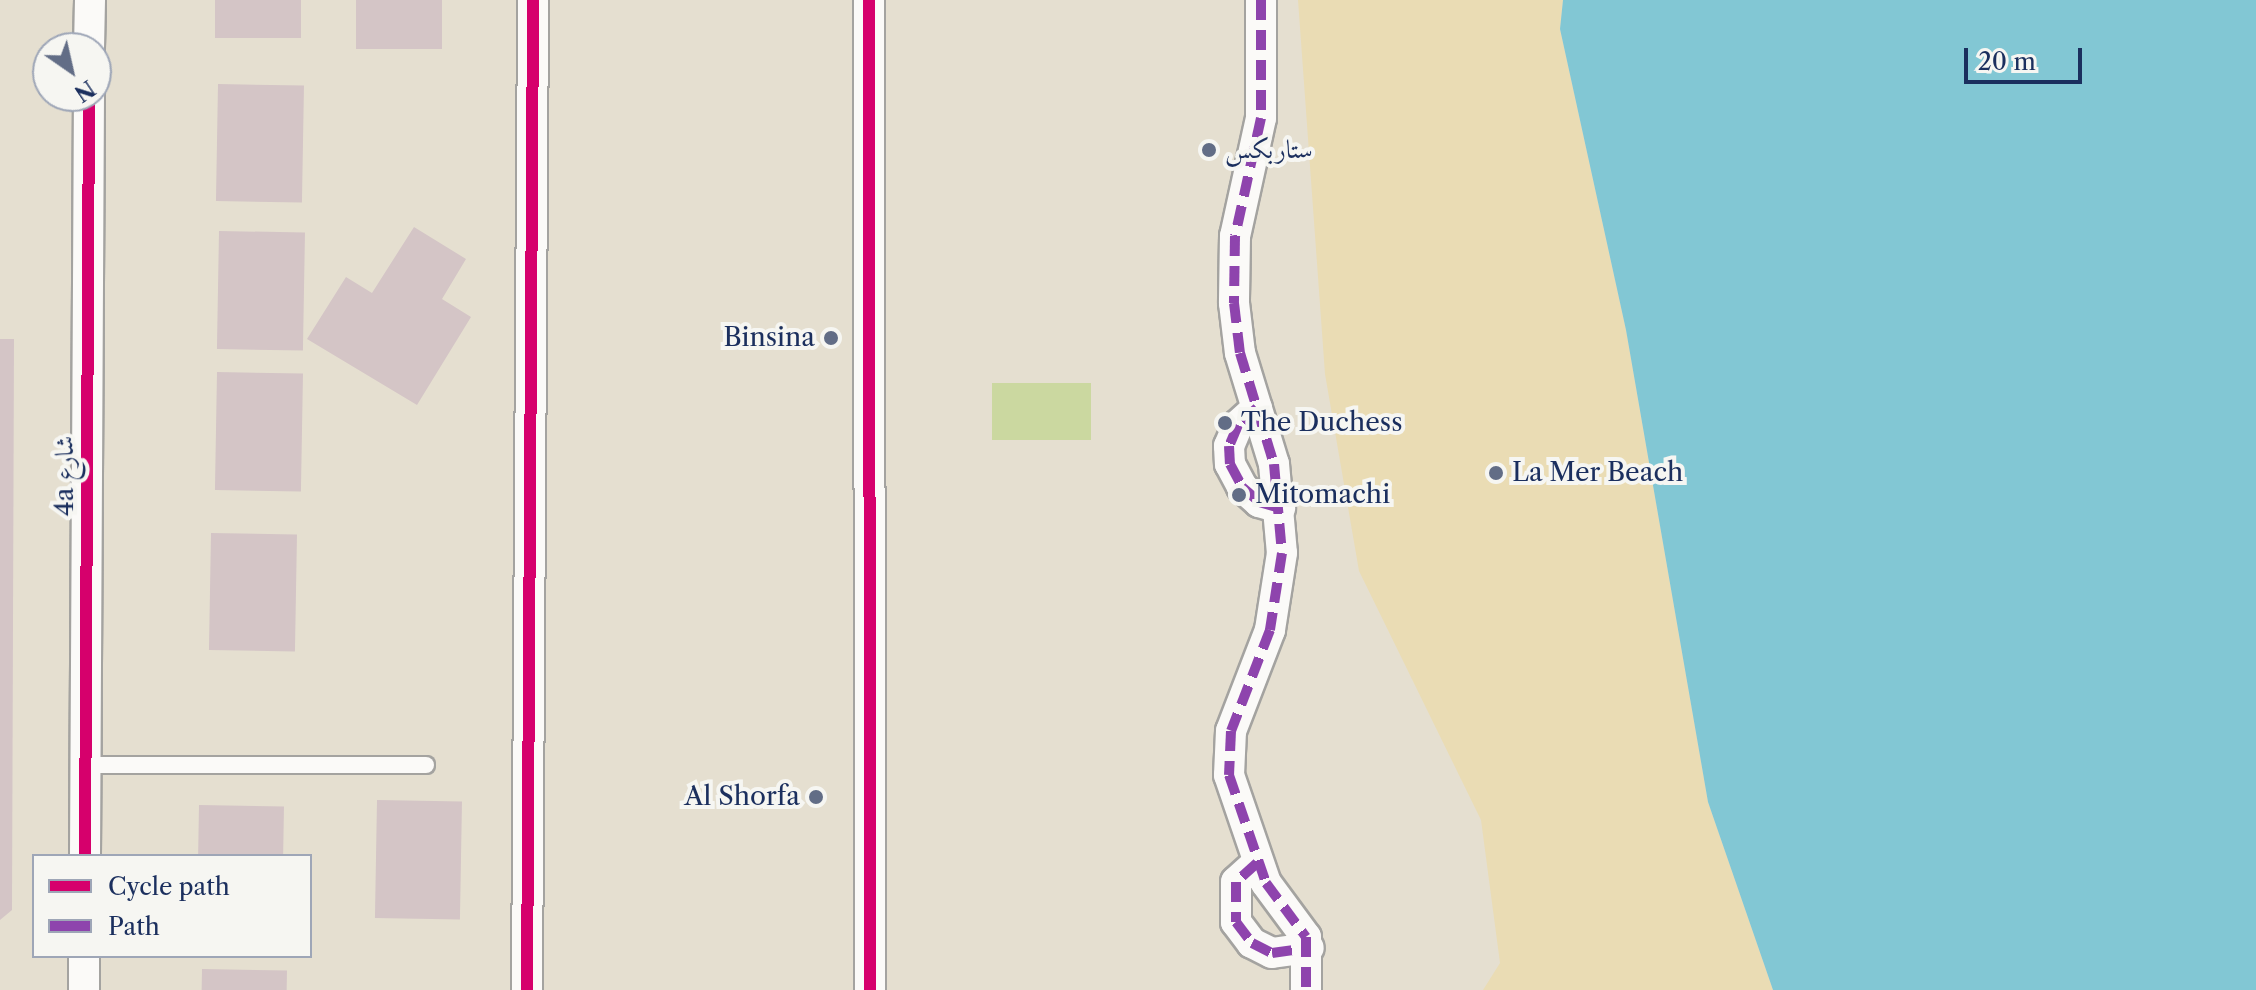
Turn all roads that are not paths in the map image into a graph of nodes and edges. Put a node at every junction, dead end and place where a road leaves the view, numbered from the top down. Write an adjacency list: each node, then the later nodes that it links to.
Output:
1 (90, 0): 5 (street)
2 (533, 0): 16 (street)
3 (869, 0): 17 (street)
4 (1261, 0): 7 (street)
5 (89, 32)
6 (89, 112): 9 (street, 4a شارع)
7 (1257, 408): 8 (street); 8 (street)
8 (1280, 508): 12 (street)
9 (86, 765): 10 (lane); 11 (street, 4a شارع)
10 (426, 765)
11 (85, 854)
12 (1257, 863): 13 (street); 13 (street)
13 (1309, 948): 18 (street)
14 (84, 958): 15 (street)
15 (84, 990)
16 (527, 990)
17 (870, 990)
18 (1306, 990)

